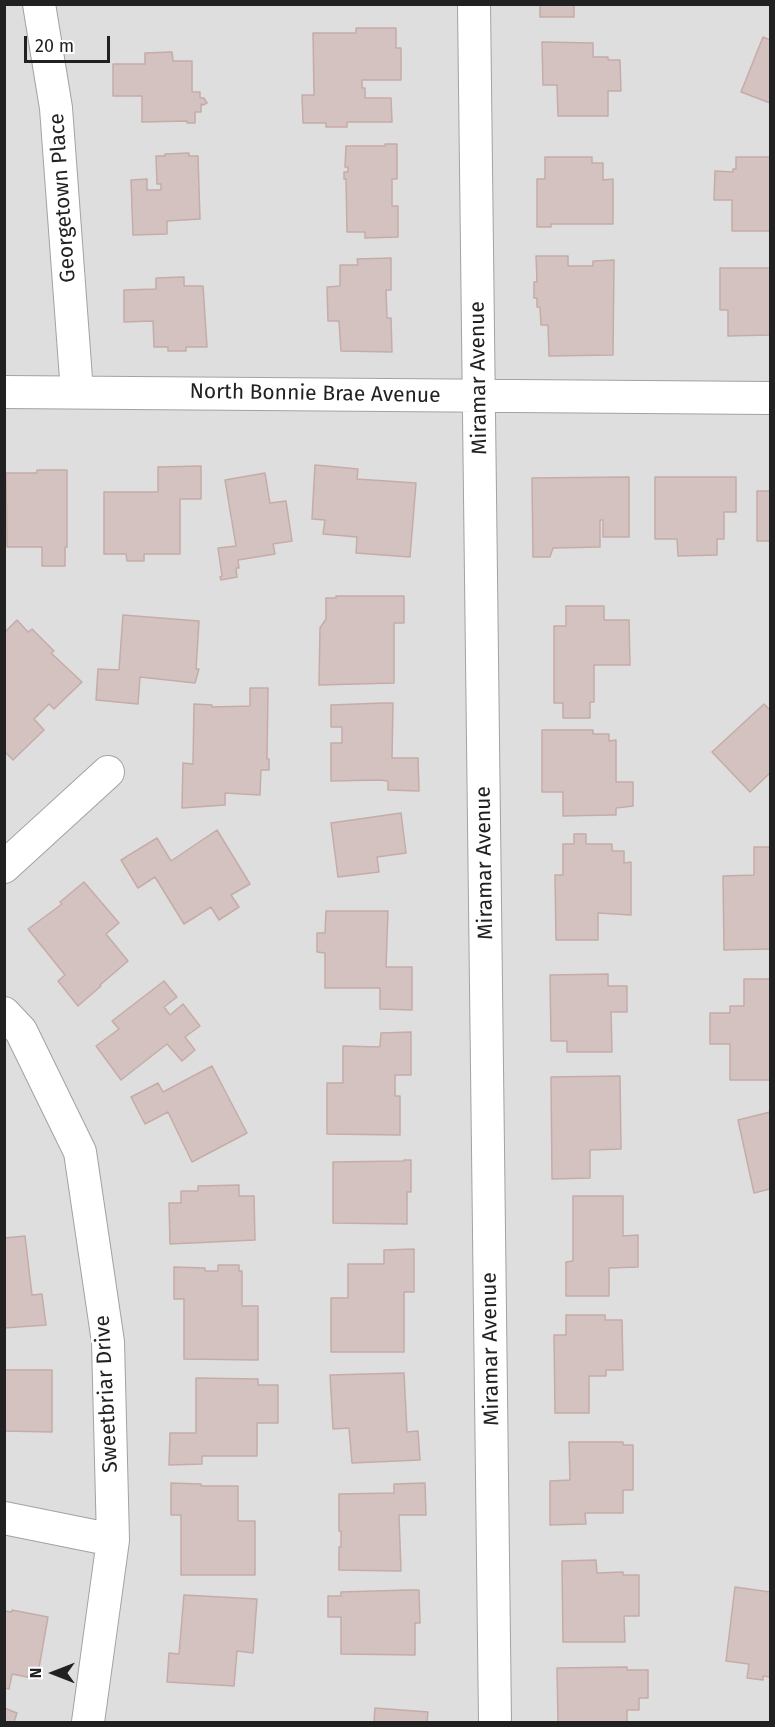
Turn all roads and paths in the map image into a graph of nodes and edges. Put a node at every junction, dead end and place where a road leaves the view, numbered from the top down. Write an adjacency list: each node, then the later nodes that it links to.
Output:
1 (39, 4): 4 (street, Georgetown Place)
2 (474, 4): 5 (street, Miramar Avenue)
3 (4, 392): 4 (street, North Bonnie Brae Avenue)
4 (77, 392): 5 (street, North Bonnie Brae Avenue)
5 (479, 396): 6 (street, North Bonnie Brae Avenue); 13 (street, Miramar Avenue)
6 (771, 398)
7 (108, 771): 8 (street)
8 (4, 867)
9 (4, 1013): 11 (street, Sweetbriar Drive)
10 (4, 1518): 11 (street)
11 (113, 1540): 12 (street, Sweetbriar Drive)
12 (88, 1722)
13 (495, 1722)

